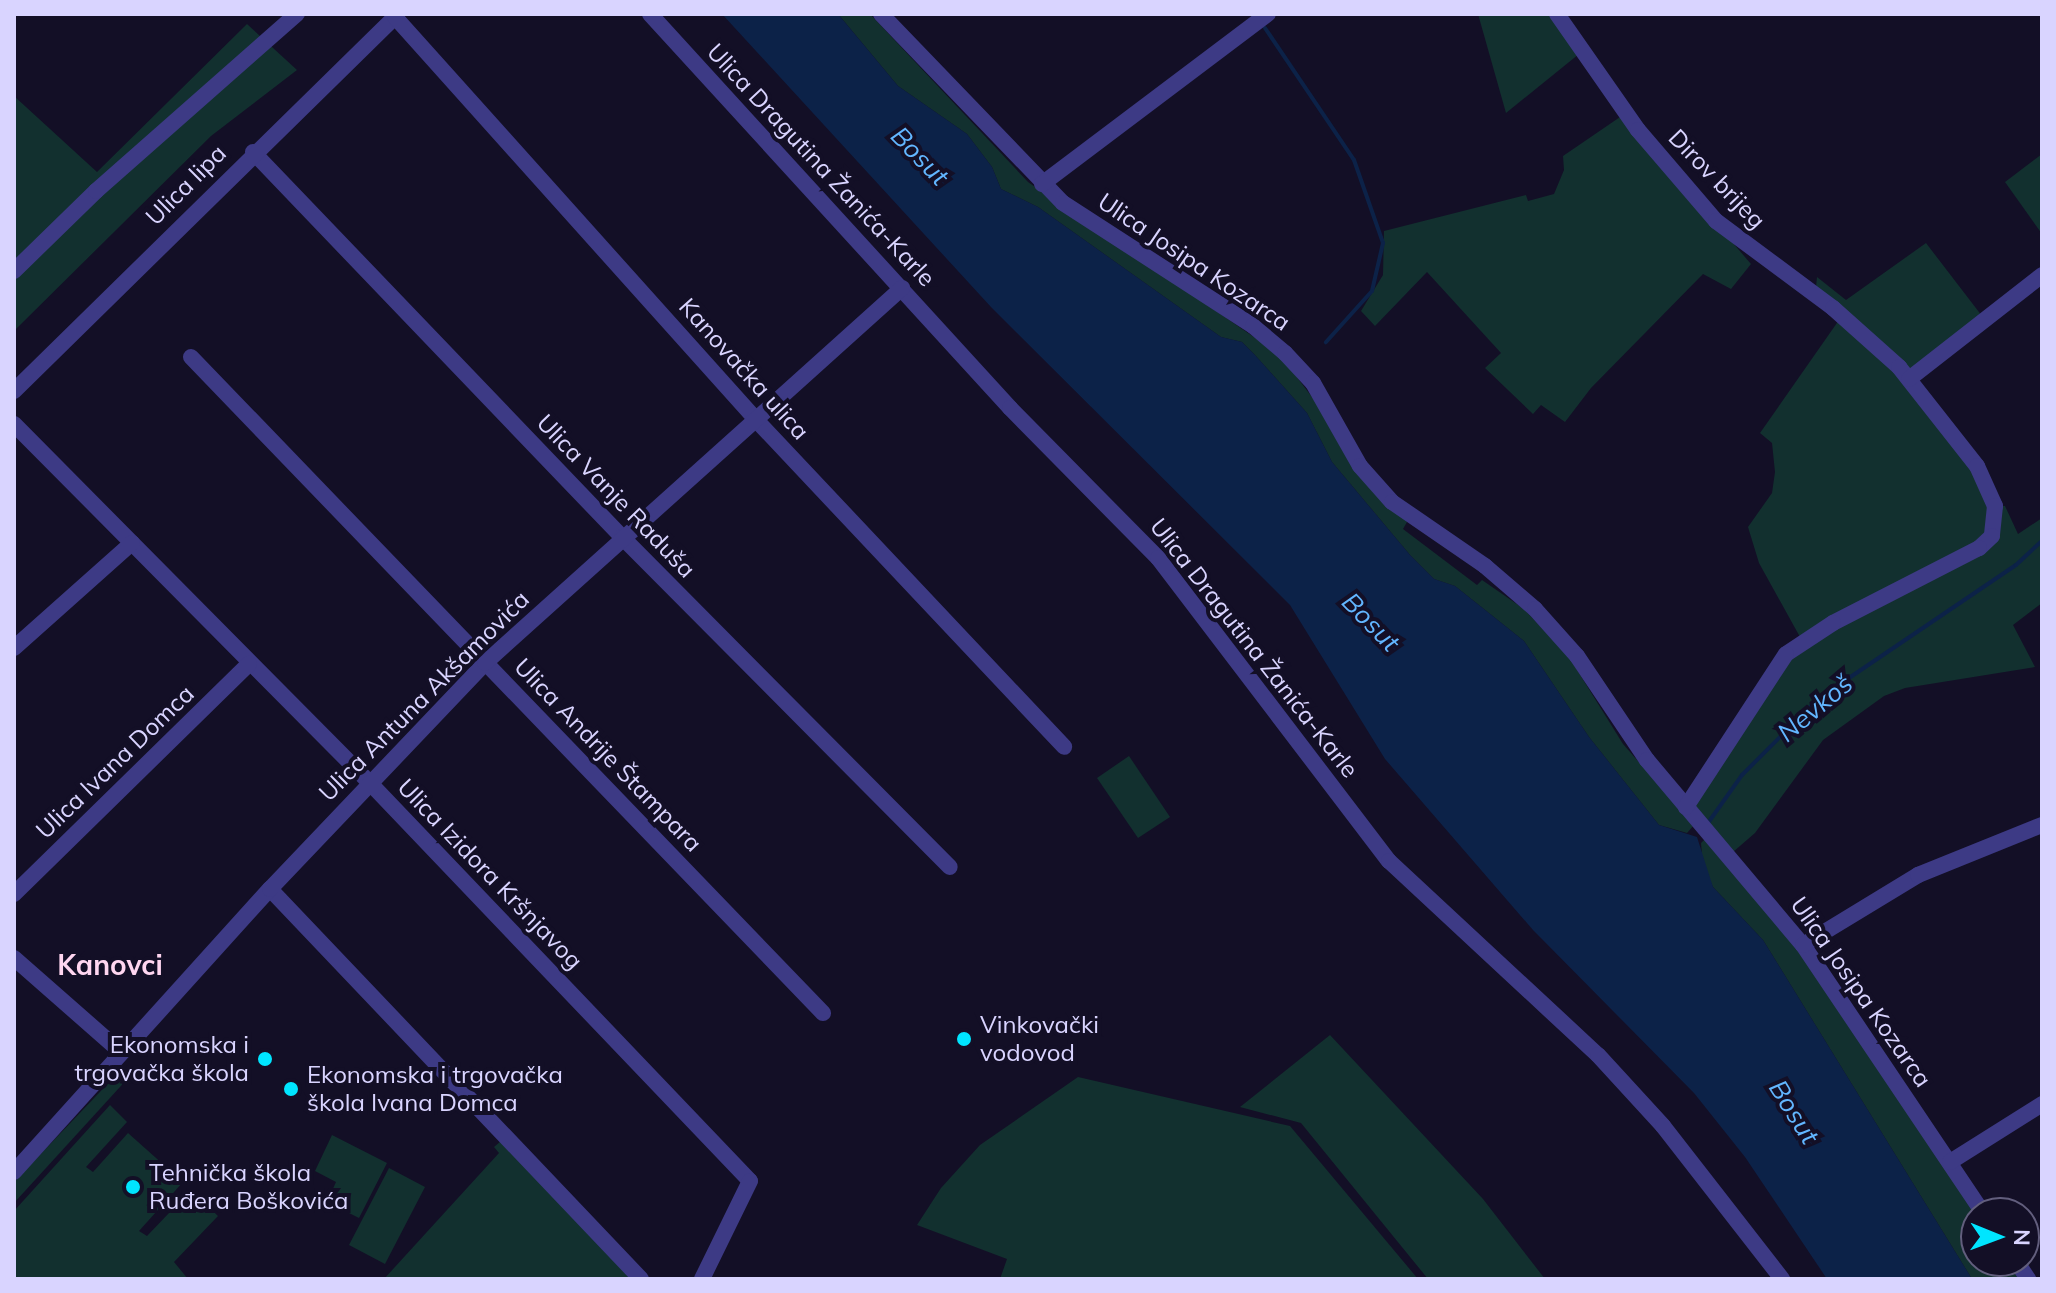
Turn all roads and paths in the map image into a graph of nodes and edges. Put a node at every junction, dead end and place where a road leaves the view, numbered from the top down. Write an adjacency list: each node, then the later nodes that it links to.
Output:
1 (297, 14): 9 (street)
2 (650, 14): 11 (street, Ulica Dragutina Žanića-Karle)
3 (881, 14): 8 (street, Ulica Josipa Kozarca)
4 (1268, 14): 8 (street)
5 (1557, 14): 13 (street, Dirov brijeg)
6 (395, 17): 7 (street, Ulica lipa); 15 (street, Kanovačka ulica)
7 (253, 152): 14 (street, Ulica lipa); 17 (street, Ulica Vanje Raduša)
8 (1042, 184): 24 (street, Ulica Josipa Kozarca)
9 (14, 271)
10 (2042, 275): 13 (street)
11 (902, 288): 15 (street, Ulica Antuna Akšamovića); 39 (street, Ulica Dragutina Žanića-Karle)
12 (191, 357): 20 (street, Ulica Andrije Štampara)
13 (1909, 379): 24 (street, Dirov brijeg)
14 (14, 391)
15 (759, 423): 17 (street, Ulica Antuna Akšamovića); 22 (street, Kanovačka ulica)
16 (14, 424): 18 (street, Ulica Izidora Kršnjavog)
17 (622, 537): 20 (street, Ulica Antuna Akšamovića); 26 (street, Ulica Vanje Raduša)
18 (132, 543): 19 (street); 21 (street, Ulica Izidora Kršnjavog)
19 (14, 648)
20 (485, 663): 23 (street, Ulica Antuna Akšamovića); 31 (street, Ulica Andrije Štampara)
21 (249, 664): 23 (street, Ulica Izidora Kršnjavog); 28 (street, Ulica Ivana Domca)
22 (1064, 747)
23 (370, 783): 27 (street, Ulica Antuna Akšamovića); 38 (street, Ulica Izidora Kršnjavog)
24 (1691, 812): 29 (street, Ulica Josipa Kozarca)
25 (2042, 825): 29 (street)
26 (950, 867)
27 (270, 889): 32 (street, Ulica Antuna Akšamovića); 37 (street)
28 (14, 894)
29 (1803, 945): 34 (street, Ulica Josipa Kozarca)
30 (14, 958): 32 (street)
31 (823, 1013)
32 (121, 1052): 35 (street, Ulica Antuna Akšamovića)
33 (2042, 1104): 34 (street)
34 (1950, 1162): 36 (street, Ulica Josipa Kozarca)
35 (14, 1172)
36 (1973, 1197)
37 (641, 1279)
38 (702, 1279)
39 (1782, 1279)

